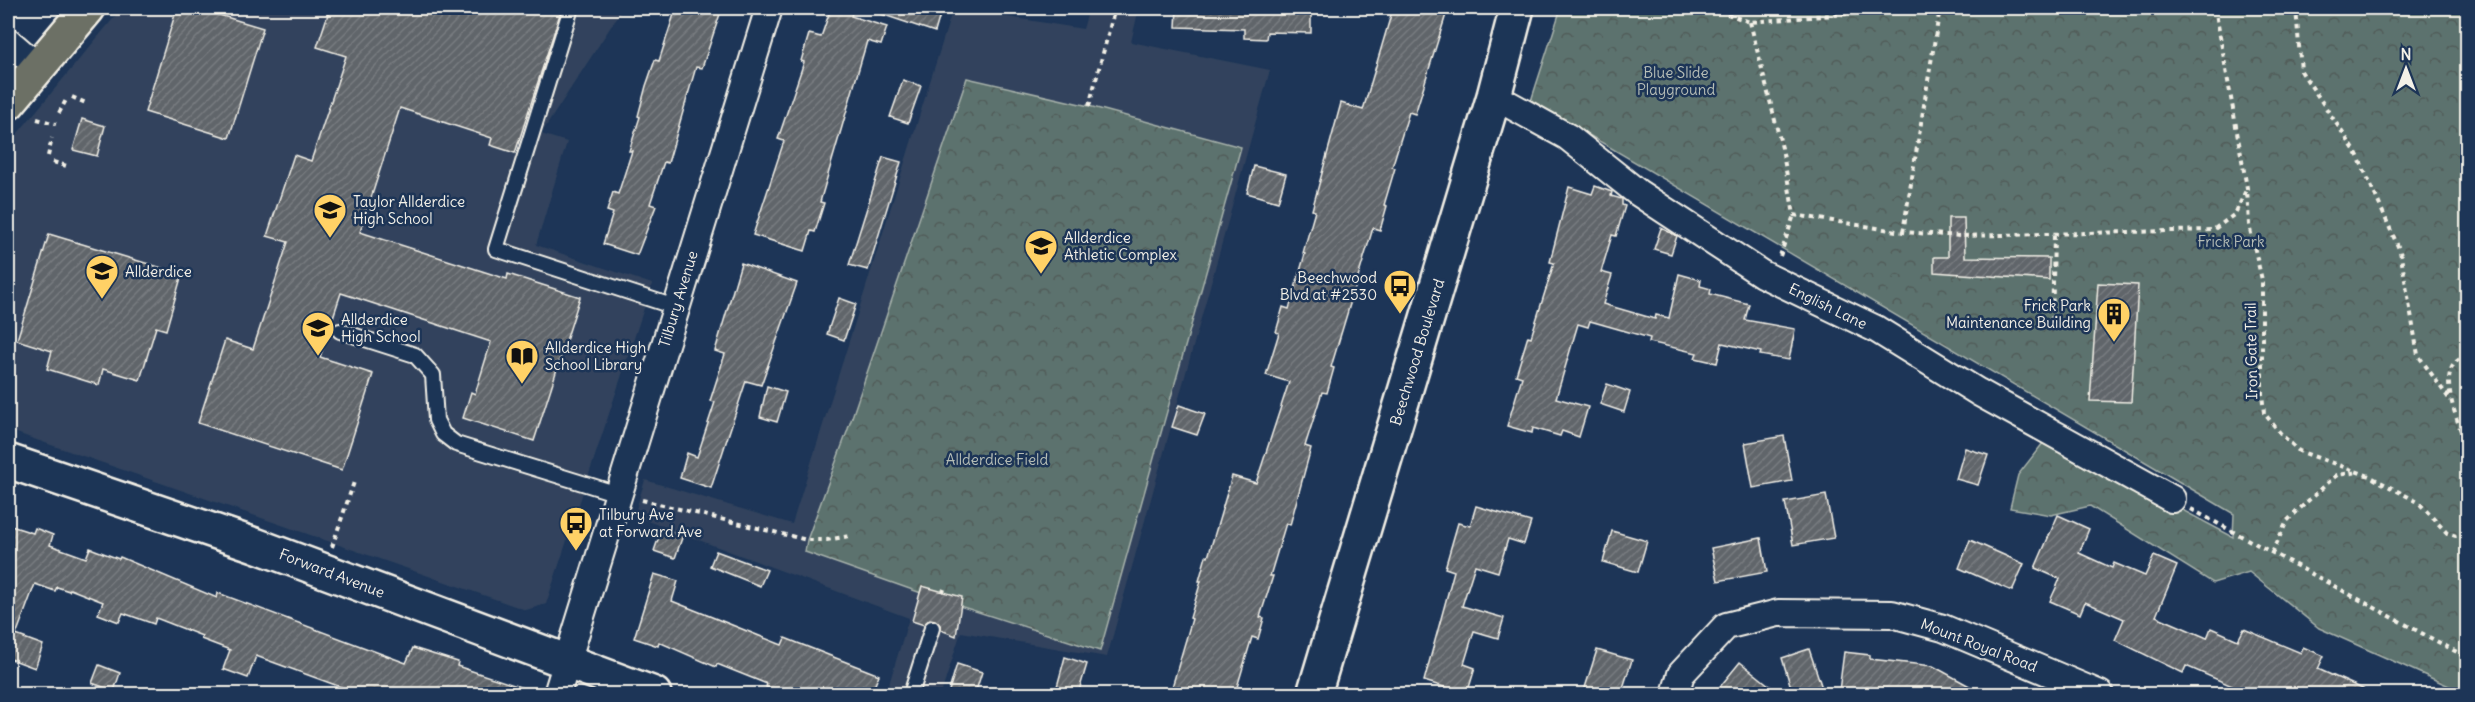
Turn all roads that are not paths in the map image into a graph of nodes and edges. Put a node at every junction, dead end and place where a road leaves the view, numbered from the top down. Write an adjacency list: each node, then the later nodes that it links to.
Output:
1 (88, 8): 6 (main road)
2 (571, 8): 9 (lane)
3 (769, 8): 9 (street, Tilbury Avenue)
4 (1516, 8): 7 (street, Beechwood Boulevard)
5 (8, 41): 6 (street)
6 (38, 67): 8 (main road)
7 (1494, 96): 13 (street, English Lane); 19 (street, Beechwood Boulevard)
8 (8, 103)
9 (675, 307): 12 (street, Tilbury Avenue)
10 (340, 331): 12 (lane)
11 (8, 461): 15 (street, Forward Avenue)
12 (618, 494): 15 (street, Tilbury Avenue)
13 (2172, 499)
14 (932, 628): 18 (lane)
15 (567, 662): 16 (street, Tilbury Avenue); 17 (street, Forward Avenue)
16 (557, 694)
17 (654, 694)
18 (911, 694)
19 (1314, 694)
20 (1675, 694): 21 (street, Mount Royal Road)
21 (2100, 694)

